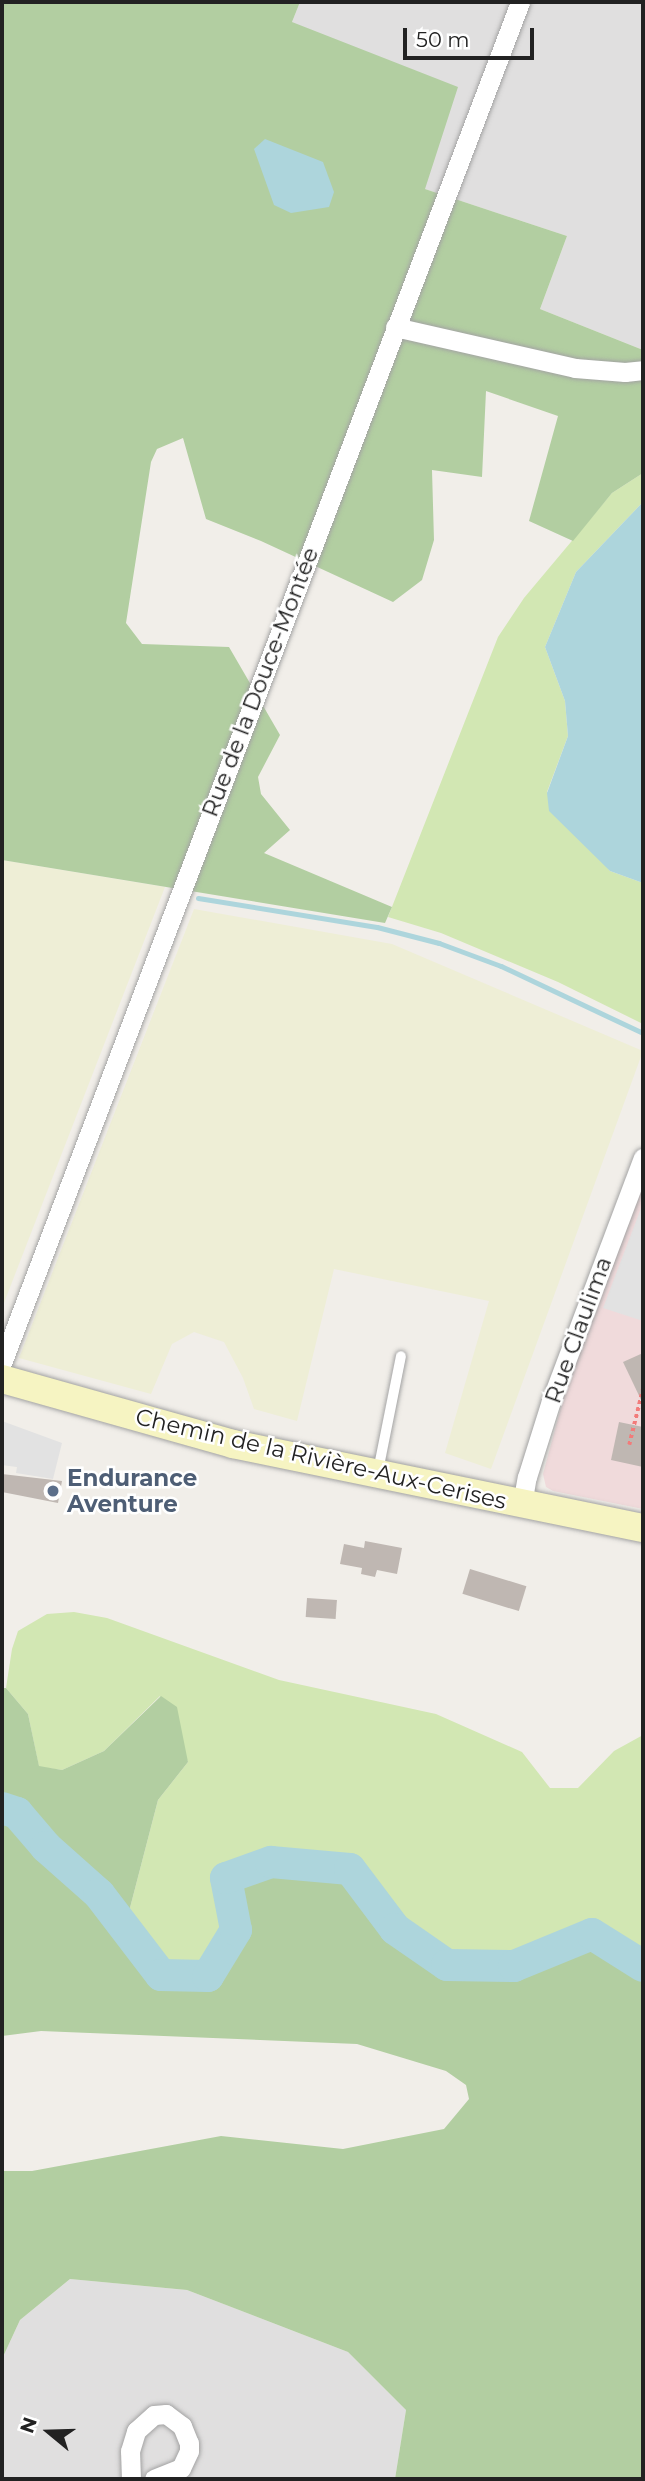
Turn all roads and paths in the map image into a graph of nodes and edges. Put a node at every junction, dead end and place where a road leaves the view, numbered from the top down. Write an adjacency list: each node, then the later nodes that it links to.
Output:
1 (520, 2): 2 (street, Rue de la Douce-Montée)
2 (395, 327): 3 (street); 6 (street, Rue de la Douce-Montée)
3 (643, 370)
4 (643, 1158): 11 (street, Rue Claulima)
5 (401, 1356): 10 (lane)
6 (2, 1363)
7 (2, 1379): 10 (main road, Chemin de la Rivière-Aux-Cerises)
8 (643, 1388): 9 (path)
9 (629, 1445)
10 (377, 1475): 11 (main road, Chemin de la Rivière-Aux-Cerises)
11 (522, 1504): 12 (main road, Chemin de la Rivière-Aux-Cerises)
12 (643, 1528)
13 (131, 2479): 14 (street)
14 (154, 2479)

